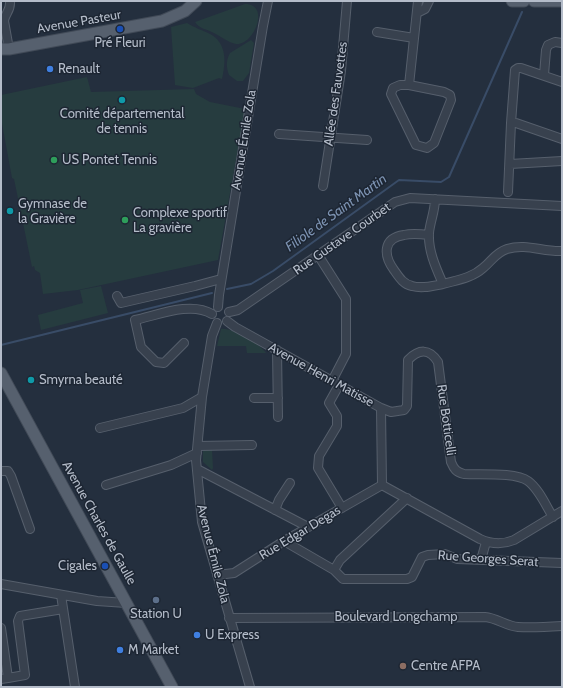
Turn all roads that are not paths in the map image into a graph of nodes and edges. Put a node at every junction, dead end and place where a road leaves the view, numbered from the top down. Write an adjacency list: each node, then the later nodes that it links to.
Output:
1 (10, 1): 17 (street)
2 (196, 1): 17 (main road, Avenue Pasteur)
3 (262, 1): 13 (street, Avenue Émile Zola)
4 (268, 1): 13 (street, Avenue Émile Zola)
5 (347, 1): 23 (street, Allée des Fauvettes)
6 (418, 1): 12 (street)
7 (429, 1): 12 (street)
8 (512, 1): 9 (main road)
9 (524, 1)
10 (534, 1): 11 (main road)
11 (562, 1)
12 (417, 13): 15 (street)
13 (263, 21): 35 (street, Avenue Émile Zola)
14 (377, 32): 15 (street)
15 (414, 38): 20 (street)
16 (562, 43): 18 (street)
17 (4, 50)
18 (544, 75): 19 (street); 21 (street)
19 (562, 82)
20 (409, 85): 20 (street)
21 (511, 123): 25 (street); 27 (street)
22 (279, 134): 23 (street)
23 (330, 137): 24 (street); 28 (street, Allée des Fauvettes)
24 (368, 140)
25 (562, 140)
26 (562, 161): 27 (street)
27 (510, 164): 29 (street)
28 (323, 186)
29 (508, 192)
30 (436, 200): 31 (street, Rue Gustave Courbet); 32 (street); 34 (street, Rue Gustave Courbet)
31 (562, 206)
32 (429, 235): 36 (street); 36 (street)
33 (562, 251): 36 (street)
34 (318, 255): 39 (street, Rue Gustave Courbet); 46 (street)
35 (221, 278): 37 (street); 38 (street, Avenue Émile Zola)
36 (443, 284)
37 (117, 296)
38 (218, 307): 39 (street); 40 (street)
39 (228, 312): 41 (street)
40 (212, 314): 42 (street); 43 (street)
41 (227, 321): 42 (street); 44 (street, Avenue Henri Matisse)
42 (217, 323): 47 (street, Avenue Émile Zola)
43 (184, 343)
44 (277, 350): 46 (street, Avenue Henri Matisse); 49 (street)
45 (1, 373): 75 (main road, Avenue Charles de Gaulle)
46 (336, 383): 50 (street, Avenue Henri Matisse); 61 (street)
47 (202, 397): 52 (street); 54 (street, Avenue Émile Zola)
48 (254, 398): 49 (street)
49 (278, 398): 51 (street)
50 (380, 408): 58 (street, Avenue Henri Matisse); 64 (street, Rue Botticelli)
51 (278, 417)
52 (100, 428)
53 (252, 445): 54 (street)
54 (197, 450): 55 (street, Avenue Émile Zola); 59 (street)
55 (197, 469): 62 (street); 72 (street, Avenue Émile Zola)
56 (1, 471): 66 (street)
57 (290, 483): 62 (street)
58 (382, 484): 60 (street); 61 (street, Rue Edgar Degas)
59 (106, 485)
60 (407, 498): 68 (street); 71 (street)
61 (342, 508): 65 (street, Rue Edgar Degas)
62 (275, 510): 65 (street)
63 (562, 511): 64 (street)
64 (552, 517): 68 (street)
65 (308, 528): 67 (street, Rue Edgar Degas)
66 (30, 529)
67 (284, 541): 71 (street); 72 (street, Rue Edgar Degas)
68 (486, 542): 69 (street)
69 (481, 560): 70 (street, Rue Georges Serat); 71 (street, Rue Georges Serat)
70 (562, 563)
71 (334, 570)
72 (217, 575): 77 (street, Avenue Émile Zola)
73 (1, 584): 74 (street)
74 (61, 595): 75 (street); 76 (street)
75 (126, 603): 82 (main road, Avenue Charles de Gaulle)
76 (63, 609): 80 (street); 81 (street)
77 (229, 618): 78 (street, Boulevard Longchamp); 83 (street, Avenue Émile Zola)
78 (562, 626)
79 (1, 628): 80 (street)
80 (5, 679)
81 (75, 687)
82 (172, 687)
83 (250, 687)

